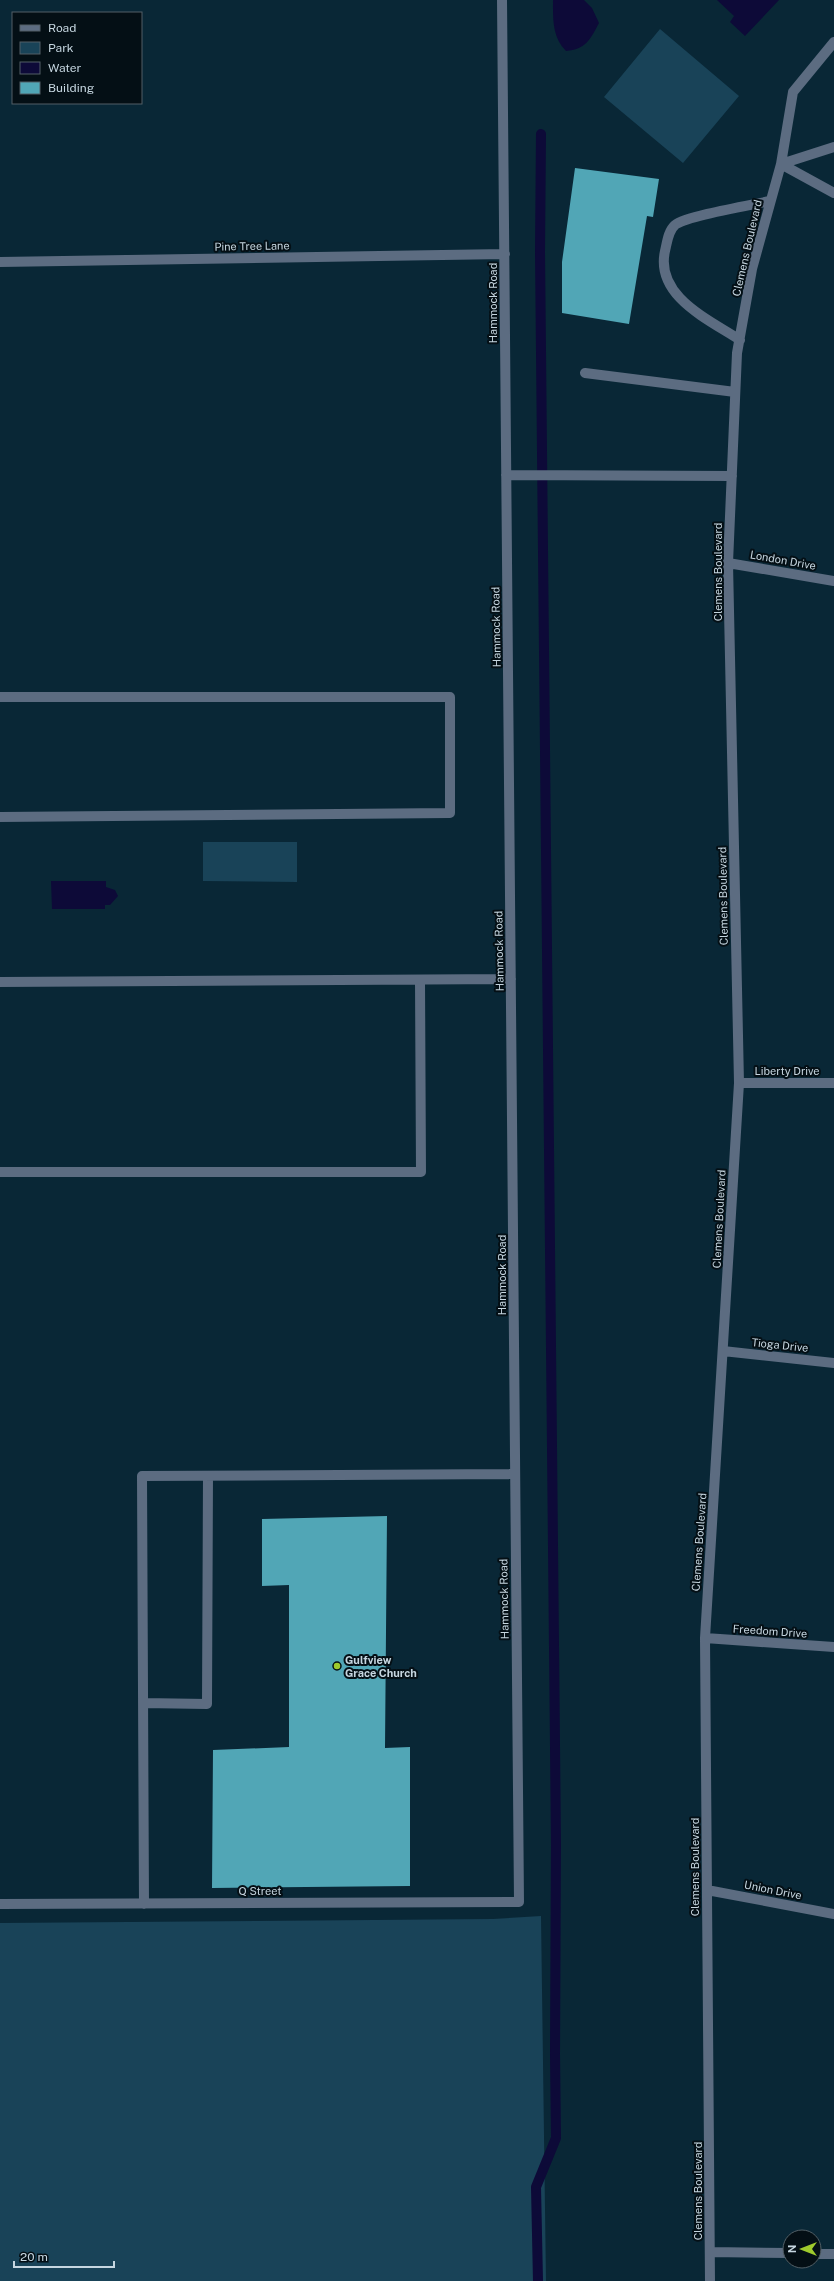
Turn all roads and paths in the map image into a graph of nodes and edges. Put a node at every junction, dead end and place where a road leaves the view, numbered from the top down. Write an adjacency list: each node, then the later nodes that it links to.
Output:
1 (502, 0): 7 (street, Hammock Road)
2 (834, 42): 4 (street, Clemens Boulevard)
3 (834, 147): 4 (street)
4 (781, 164): 5 (street); 6 (street, Clemens Boulevard)
5 (834, 193)
6 (770, 201): 9 (street, Clemens Boulevard); 9 (street)
7 (505, 254): 8 (street, Pine Tree Lane); 12 (street, Hammock Road)
8 (0, 262)
9 (740, 340): 11 (street, Clemens Boulevard)
10 (584, 374): 11 (street)
11 (735, 392): 13 (street, Clemens Boulevard)
12 (506, 475): 13 (street); 18 (street, Hammock Road)
13 (732, 476): 14 (street, Clemens Boulevard)
14 (728, 563): 15 (street, London Drive); 21 (street, Clemens Boulevard)
15 (834, 581)
16 (0, 697): 17 (street)
17 (0, 817)
18 (511, 979): 19 (street); 26 (street, Hammock Road)
19 (420, 980): 20 (street); 23 (street)
20 (0, 982)
21 (739, 1083): 22 (street, Liberty Drive); 24 (street, Clemens Boulevard)
22 (834, 1083)
23 (0, 1172)
24 (723, 1351): 25 (street, Tioga Drive); 28 (street, Clemens Boulevard)
25 (834, 1363)
26 (515, 1474): 27 (street); 32 (street, Hammock Road)
27 (208, 1476): 30 (street); 30 (street)
28 (705, 1638): 29 (street, Freedom Drive); 31 (street, Clemens Boulevard)
29 (834, 1647)
30 (143, 1703): 34 (street)
31 (708, 1890): 35 (street, Union Drive); 36 (street, Clemens Boulevard)
32 (519, 1902): 34 (street, Q Street)
33 (0, 1904): 34 (street, Q Street)
34 (144, 1904)
35 (834, 1914)
36 (710, 2252): 37 (street); 40 (street, Clemens Boulevard)
37 (782, 2253)
38 (822, 2254): 39 (street)
39 (834, 2254)
40 (710, 2281)

